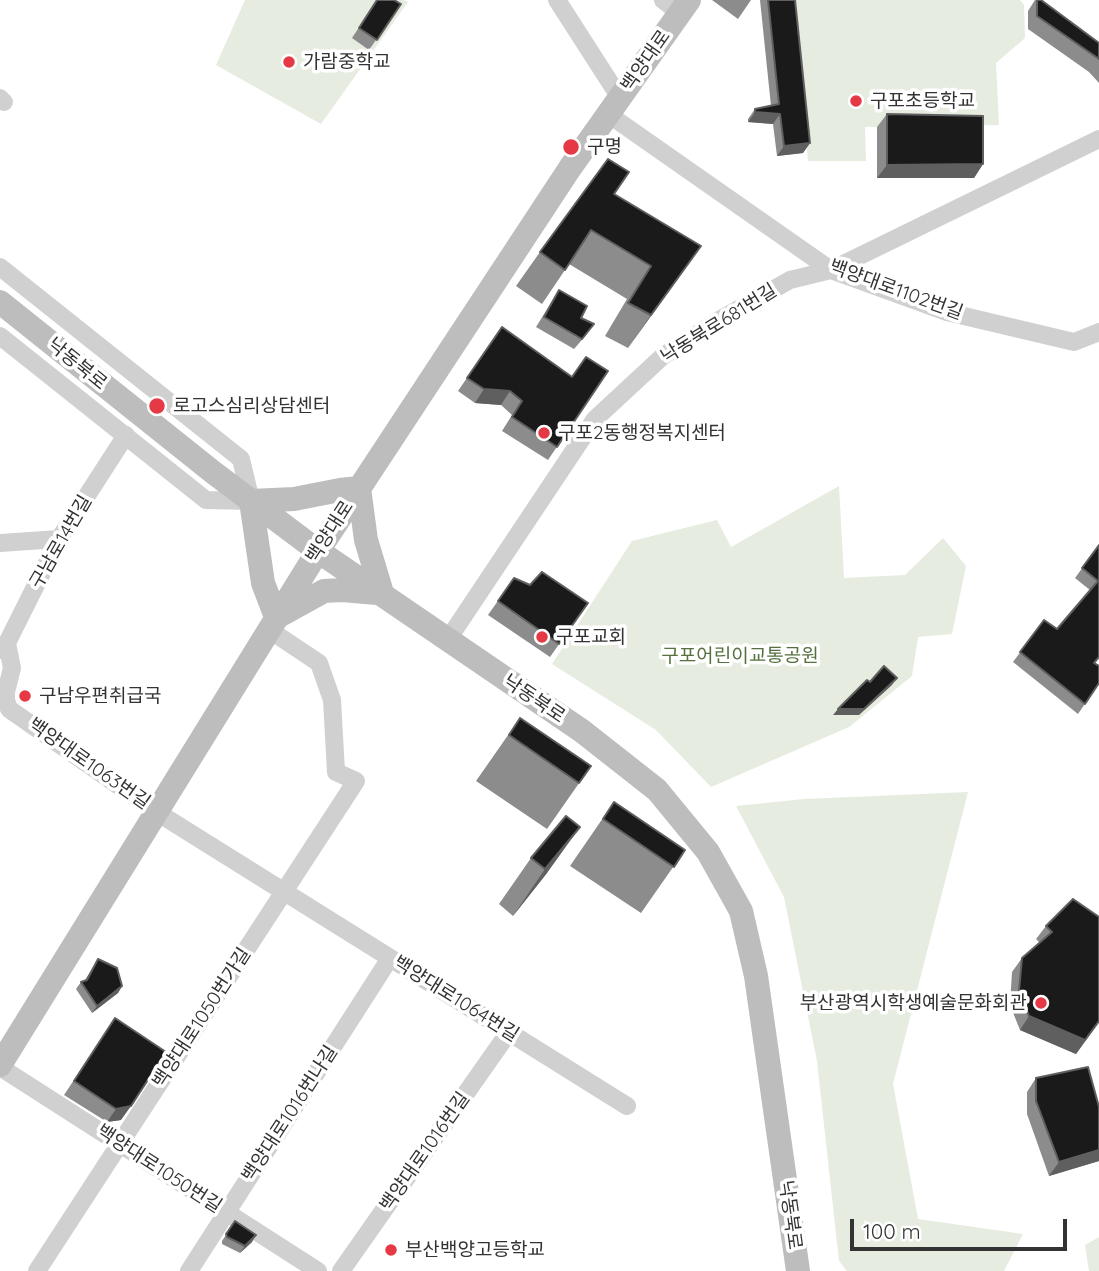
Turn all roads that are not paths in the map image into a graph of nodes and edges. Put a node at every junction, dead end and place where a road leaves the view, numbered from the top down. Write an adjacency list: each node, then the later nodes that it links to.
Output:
1 (557, 0): 3 (street)
2 (677, 4): 3 (main road, 백양대로)
3 (614, 106): 6 (street, 백양대로1102번길); 11 (main road, 백양대로)
4 (1099, 139): 6 (street, 낙동북로681번길)
5 (0, 267): 12 (street)
6 (831, 270): 8 (street, 백양대로1102번길); 18 (street, 낙동북로681번길)
7 (0, 302): 12 (main road, 낙동북로)
8 (1099, 332)
9 (0, 336): 10 (street)
10 (127, 435): 12 (street); 13 (street, 구남로14번길)
11 (359, 488): 12 (main road); 15 (main road, 백양대로); 16 (main road)
12 (251, 501): 15 (main road, 낙동북로); 17 (main road)
13 (59, 539): 14 (street); 19 (street, 구남로14번길)
14 (0, 543)
15 (318, 551): 16 (main road, 낙동북로); 17 (main road, 백양대로)
16 (382, 593): 17 (main road); 18 (main road, 낙동북로)
17 (272, 623): 20 (main road, 백양대로); 21 (street)
18 (447, 641): 32 (main road, 낙동북로)
19 (3, 647): 20 (street, 백양대로1063번길)
20 (155, 811): 21 (street, 백양대로1064번길); 24 (main road, 백양대로)
21 (284, 891): 22 (street, 백양대로1064번길); 26 (street, 백양대로1050번가길)
22 (390, 958): 23 (street, 백양대로1064번길); 27 (street, 백양대로1016번나길)
23 (509, 1032): 25 (street, 백양대로1064번길); 31 (street, 백양대로1016번길)
24 (0, 1066): 26 (street, 백양대로1050번길)
25 (627, 1106)
26 (120, 1145): 27 (street, 백양대로1050번길); 28 (street, 백양대로1050번가길)
27 (227, 1213): 29 (street, 백양대로1016번나길); 30 (street, 백양대로1050번길)
28 (37, 1271)
29 (190, 1271)
30 (318, 1271)
31 (341, 1271)
32 (798, 1271)

